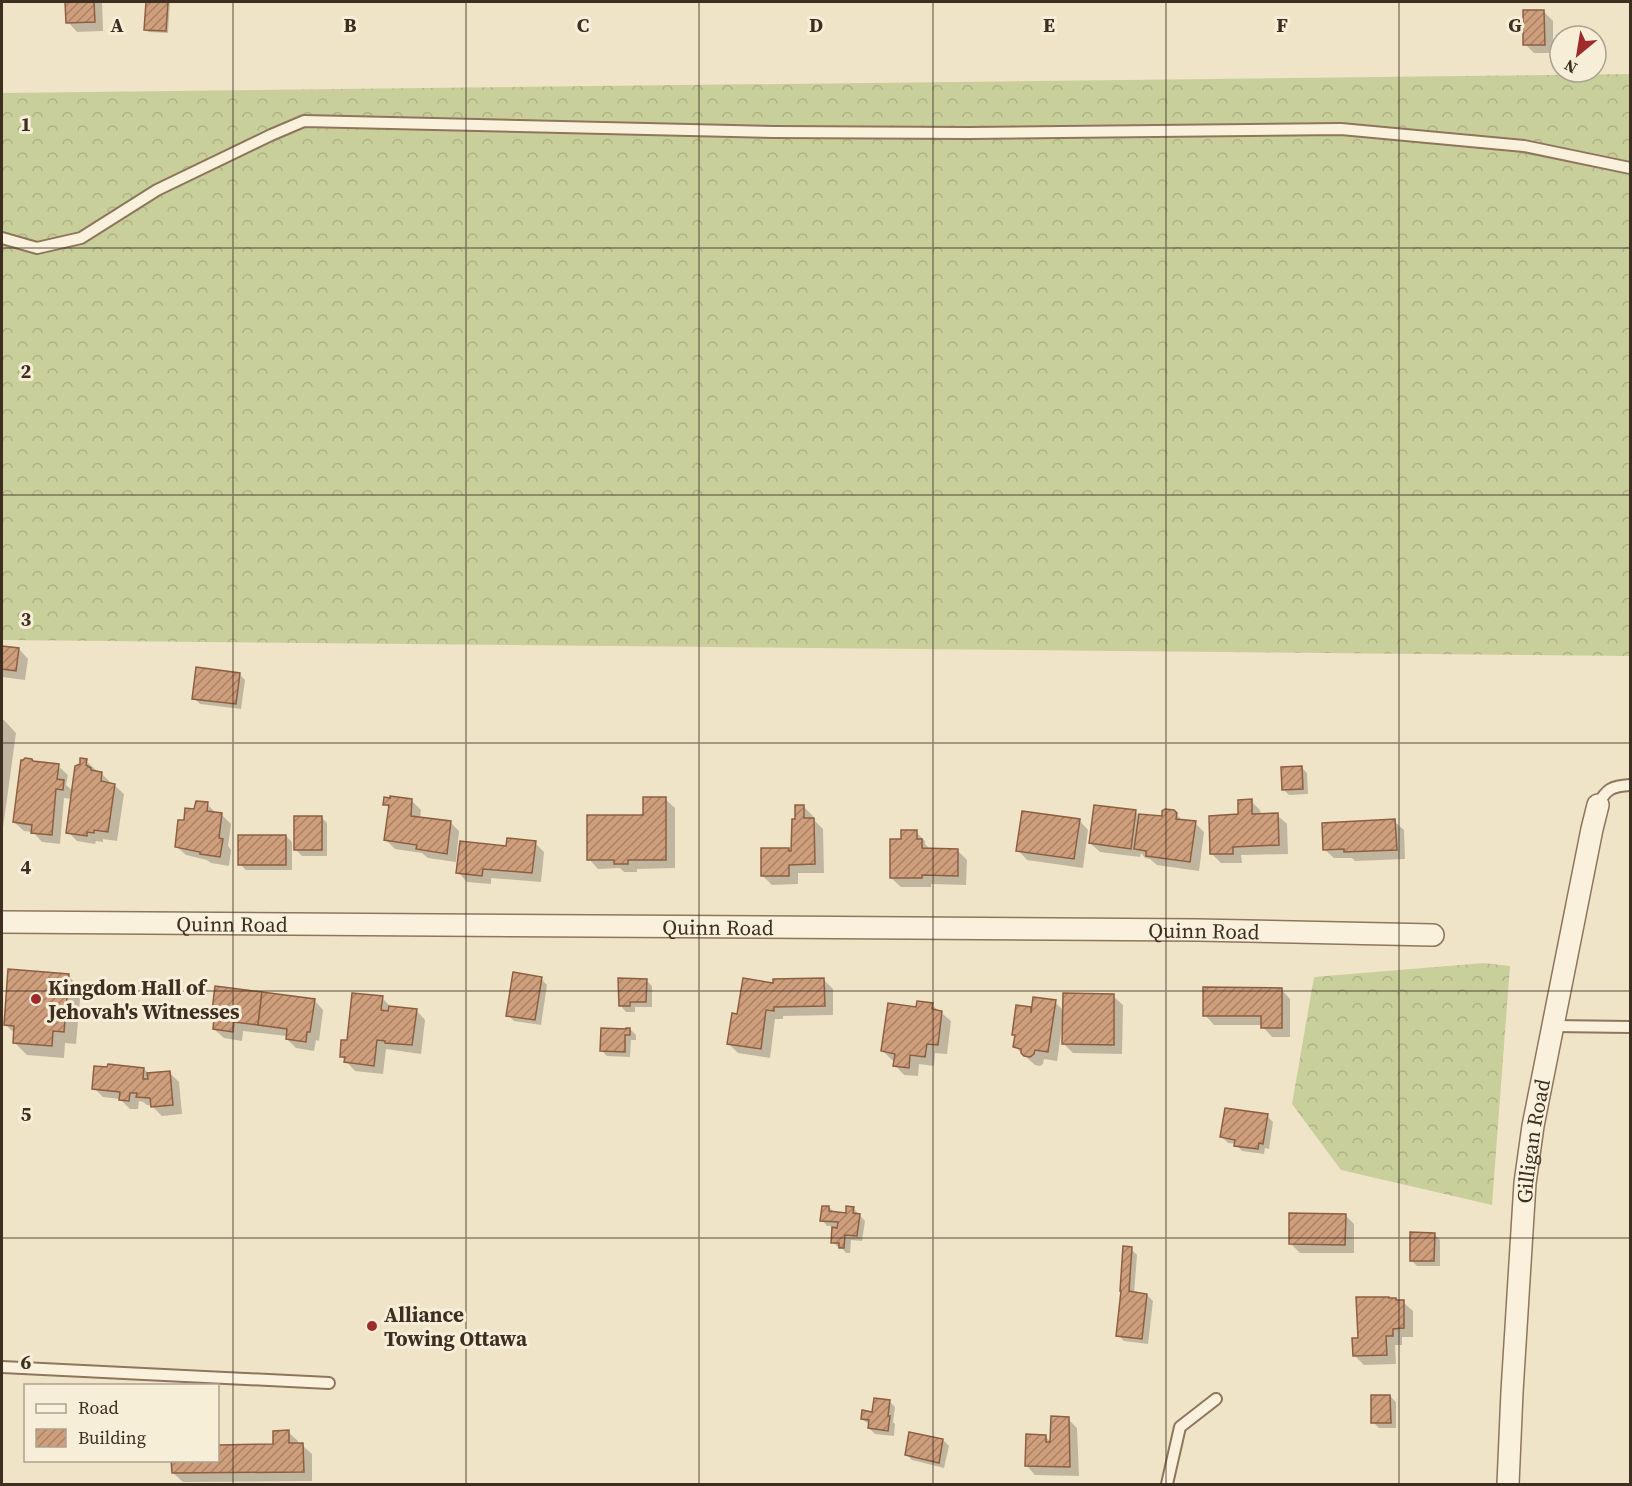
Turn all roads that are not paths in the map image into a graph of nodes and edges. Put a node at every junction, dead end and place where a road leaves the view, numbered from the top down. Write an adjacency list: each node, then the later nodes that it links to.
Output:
1 (1630, 168): 2 (lane)
2 (2, 238)
3 (1630, 785): 4 (lane)
4 (1598, 805): 7 (street, Gilligan Road)
5 (2, 922): 6 (street, Quinn Road)
6 (1433, 934)
7 (1554, 1026): 8 (lane); 13 (street, Gilligan Road)
8 (1630, 1027)
9 (2, 1367): 10 (lane)
10 (329, 1383)
11 (1216, 1399): 12 (lane)
12 (1167, 1485)
13 (1508, 1485)

